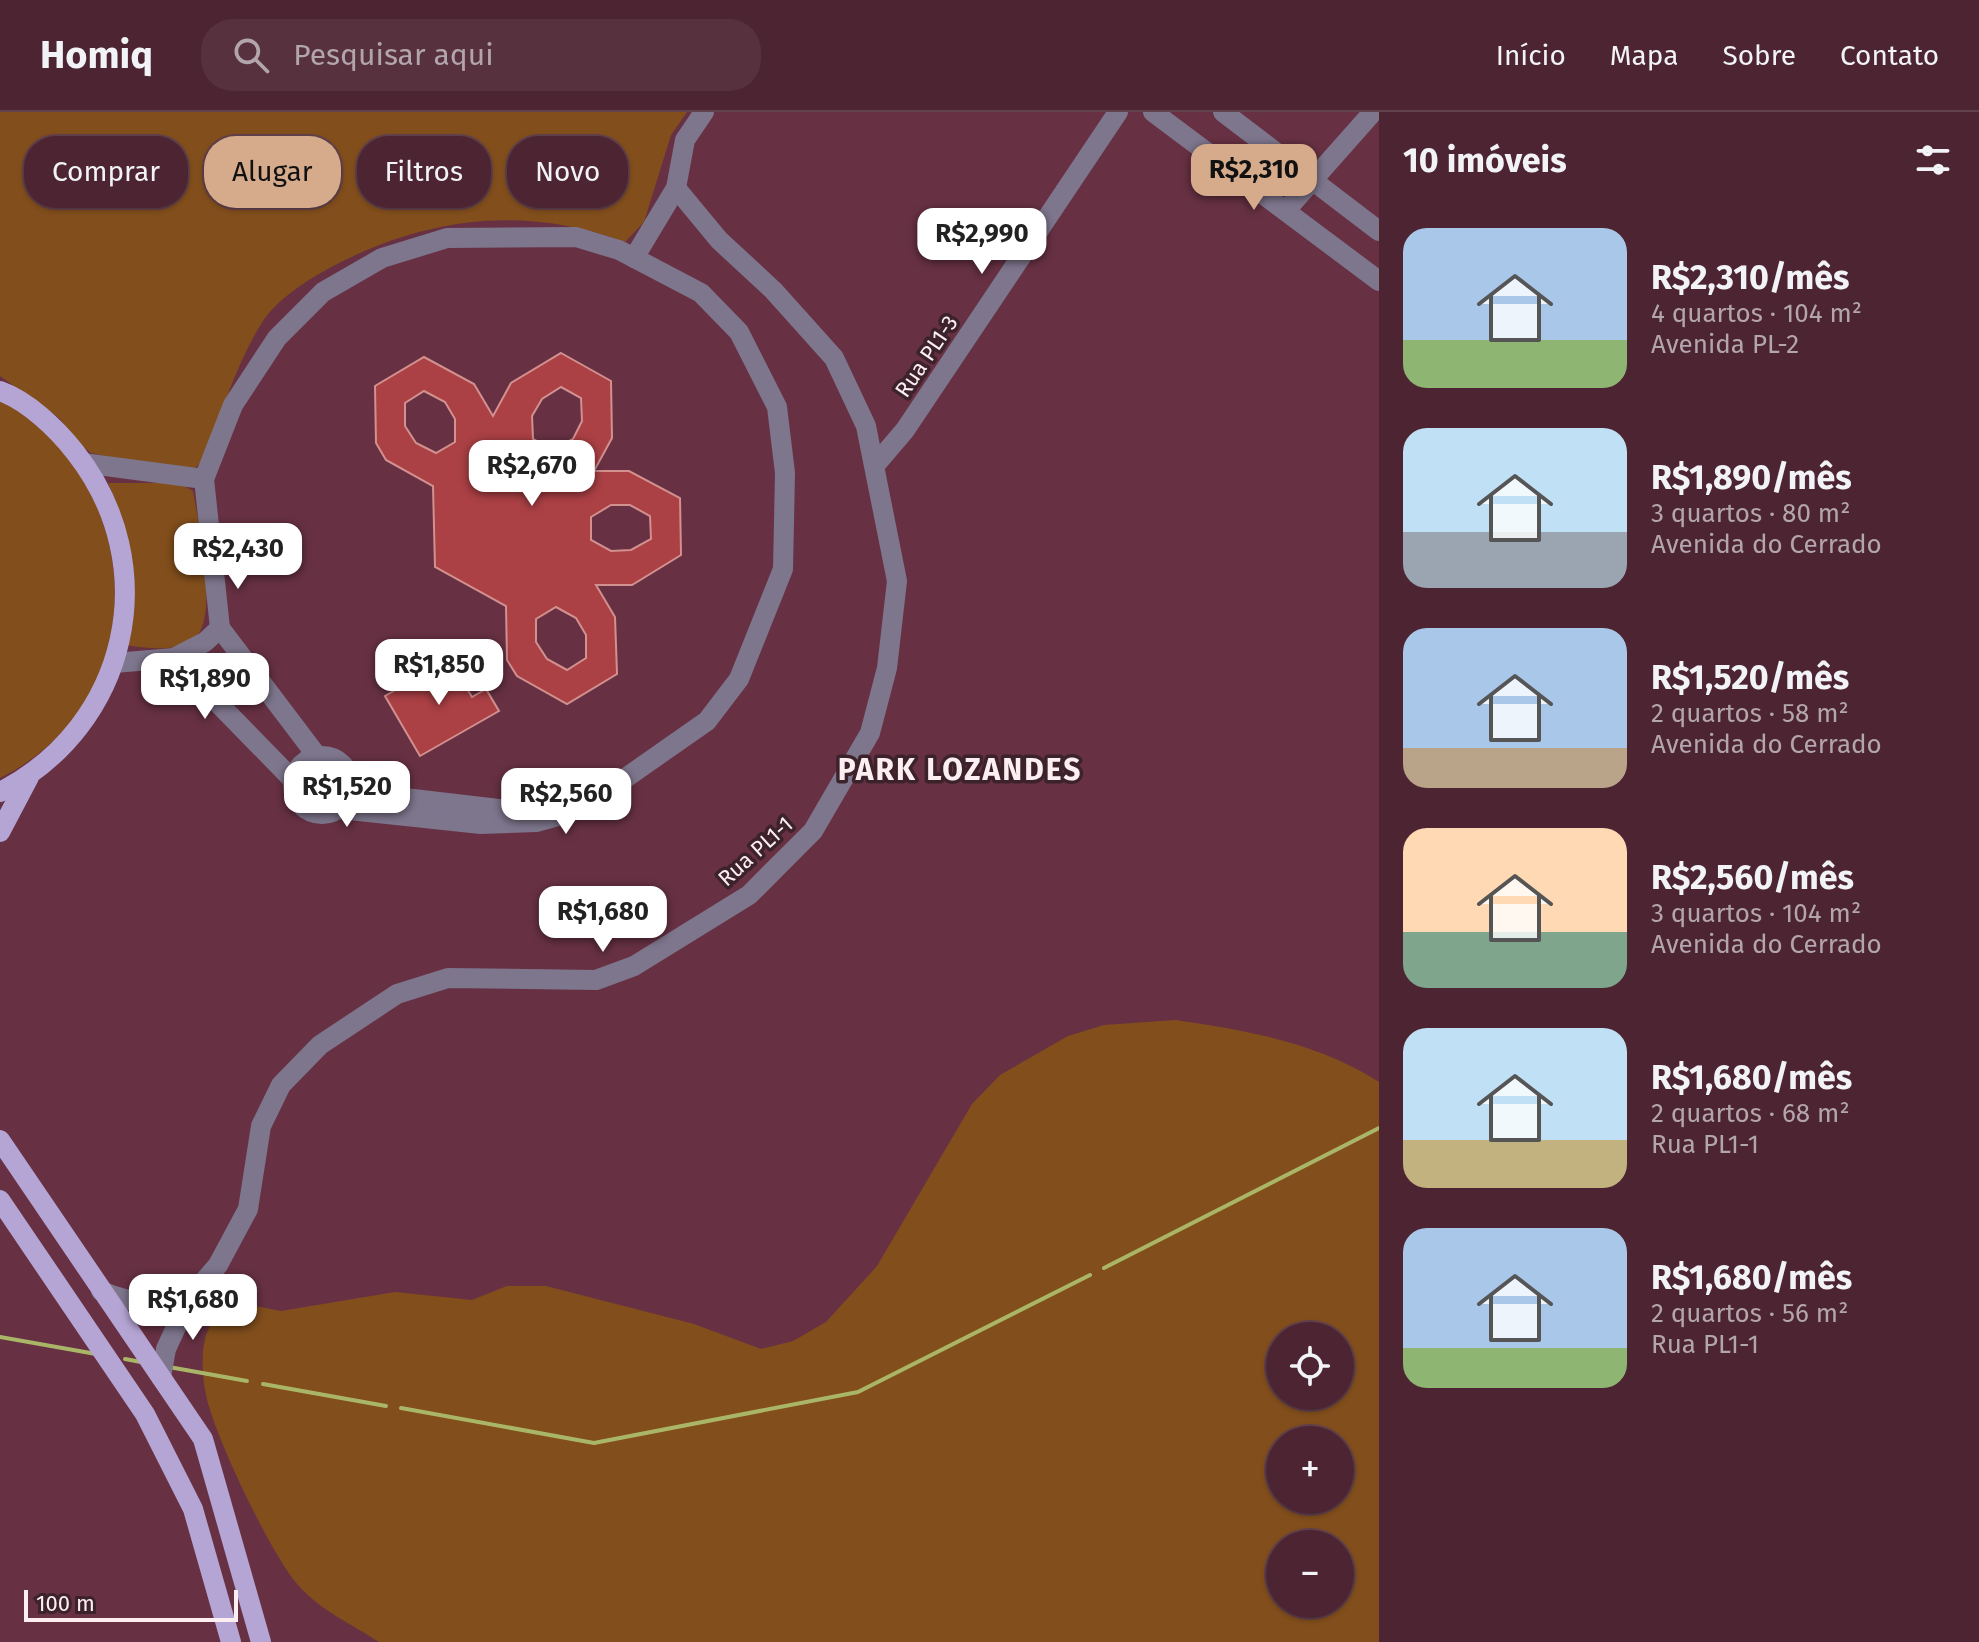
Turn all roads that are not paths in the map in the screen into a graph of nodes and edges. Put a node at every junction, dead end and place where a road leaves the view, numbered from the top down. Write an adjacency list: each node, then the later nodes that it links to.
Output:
1 (704, 112): 7 (street)
2 (1118, 112): 14 (street, Rua PL1-3)
3 (1153, 112): 8 (street)
4 (1223, 112): 6 (street)
5 (1373, 112): 6 (street)
6 (1314, 180): 8 (street); 9 (street)
7 (676, 188): 10 (street); 14 (street, Rua PL1-1)
8 (1287, 209): 11 (street)
9 (1379, 231)
10 (634, 258): 15 (street); 24 (street)
11 (1379, 281)
12 (2, 391): 13 (main road)
13 (83, 463): 15 (street); 18 (main road)
14 (876, 464): 30 (street, Rua PL1-1)
15 (204, 479): 16 (street)
16 (220, 628): 17 (street); 19 (street)
17 (174, 658): 18 (street); 21 (street)
18 (114, 663): 20 (main road)
19 (317, 756): 21 (street); 22 (street)
20 (29, 777): 23 (main road); 26 (main road)
21 (293, 780): 25 (street)
22 (352, 782): 24 (street); 25 (street)
23 (0, 792)
24 (575, 807): 25 (street)
25 (340, 809)
26 (0, 832)
27 (0, 1140): 29 (main road)
28 (0, 1200): 32 (main road)
29 (101, 1291): 30 (street); 31 (main road)
30 (193, 1294): 31 (street, Rua PL1-1)
31 (161, 1377): 33 (main road)
32 (231, 1642)
33 (261, 1642)

